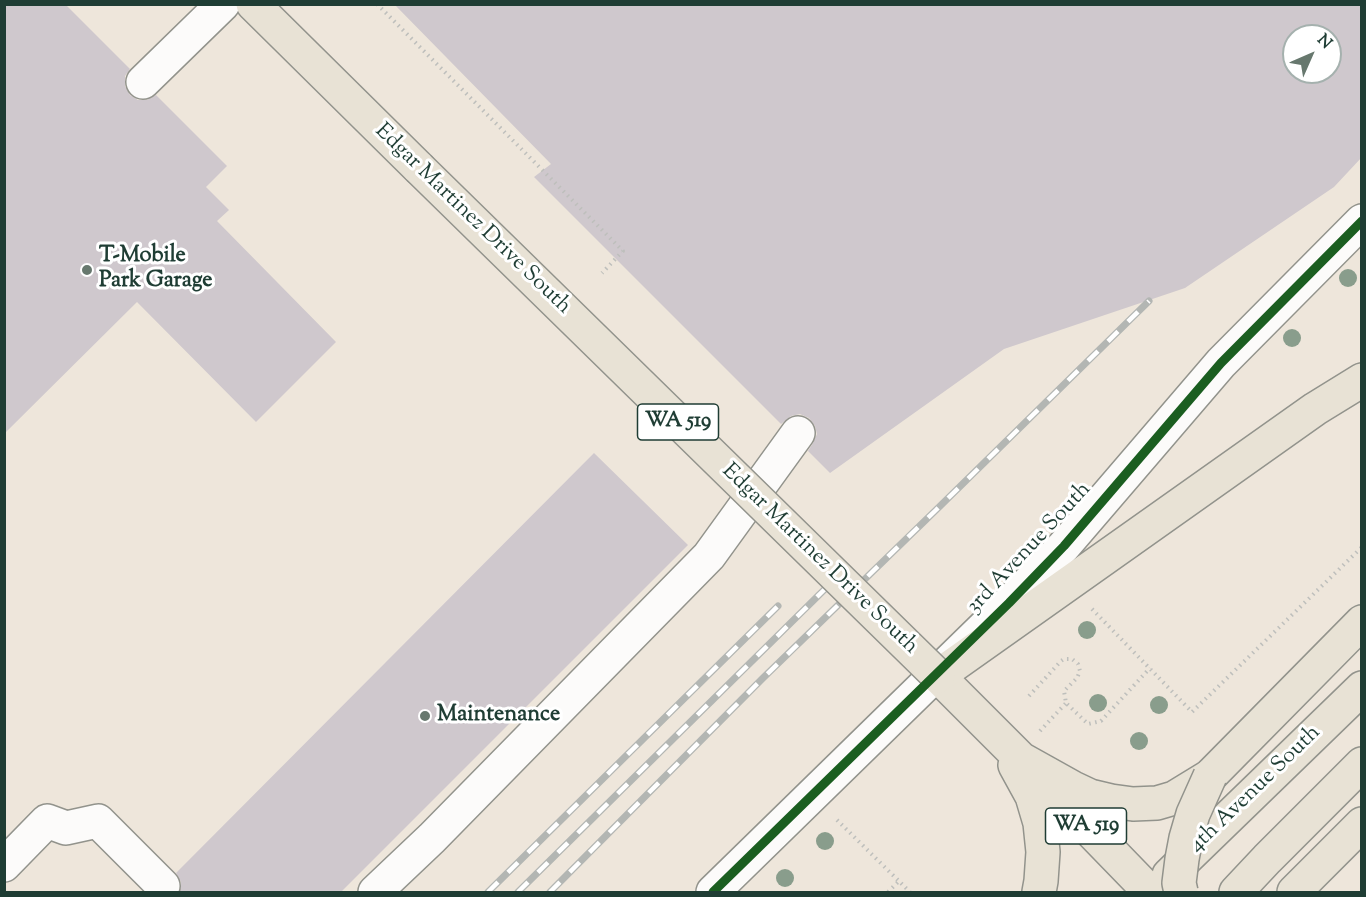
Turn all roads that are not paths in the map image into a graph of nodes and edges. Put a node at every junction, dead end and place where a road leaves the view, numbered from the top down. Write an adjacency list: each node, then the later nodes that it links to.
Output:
1 (223, 4): 3 (street)
2 (253, 4): 8 (main road, Edgar Martinez Drive South / WA 519, bridge)
3 (143, 82)
4 (1362, 220): 18 (street, 3rd Avenue South)
5 (1362, 380): 8 (main road)
6 (798, 433): 17 (street)
7 (1362, 622): 13 (main road)
8 (938, 676): 10 (main road, Edgar Martinez Drive South / WA 519)
9 (1362, 688): 20 (main road, 4th Avenue South)
10 (984, 723): 11 (main road, Edgar Martinez Drive South / WA 519); 19 (main road)
11 (1028, 749): 13 (main road); 20 (main road, Edgar Martinez Drive South / WA 519)
12 (1362, 764): 22 (main road)
13 (1210, 776): 21 (main road, bridge)
14 (1362, 824): 23 (main road)
15 (4, 865): 16 (street)
16 (163, 886)
17 (375, 892)
18 (713, 892)
19 (1038, 892)
20 (1151, 892)
21 (1181, 892)
22 (1236, 892)
23 (1294, 892)

